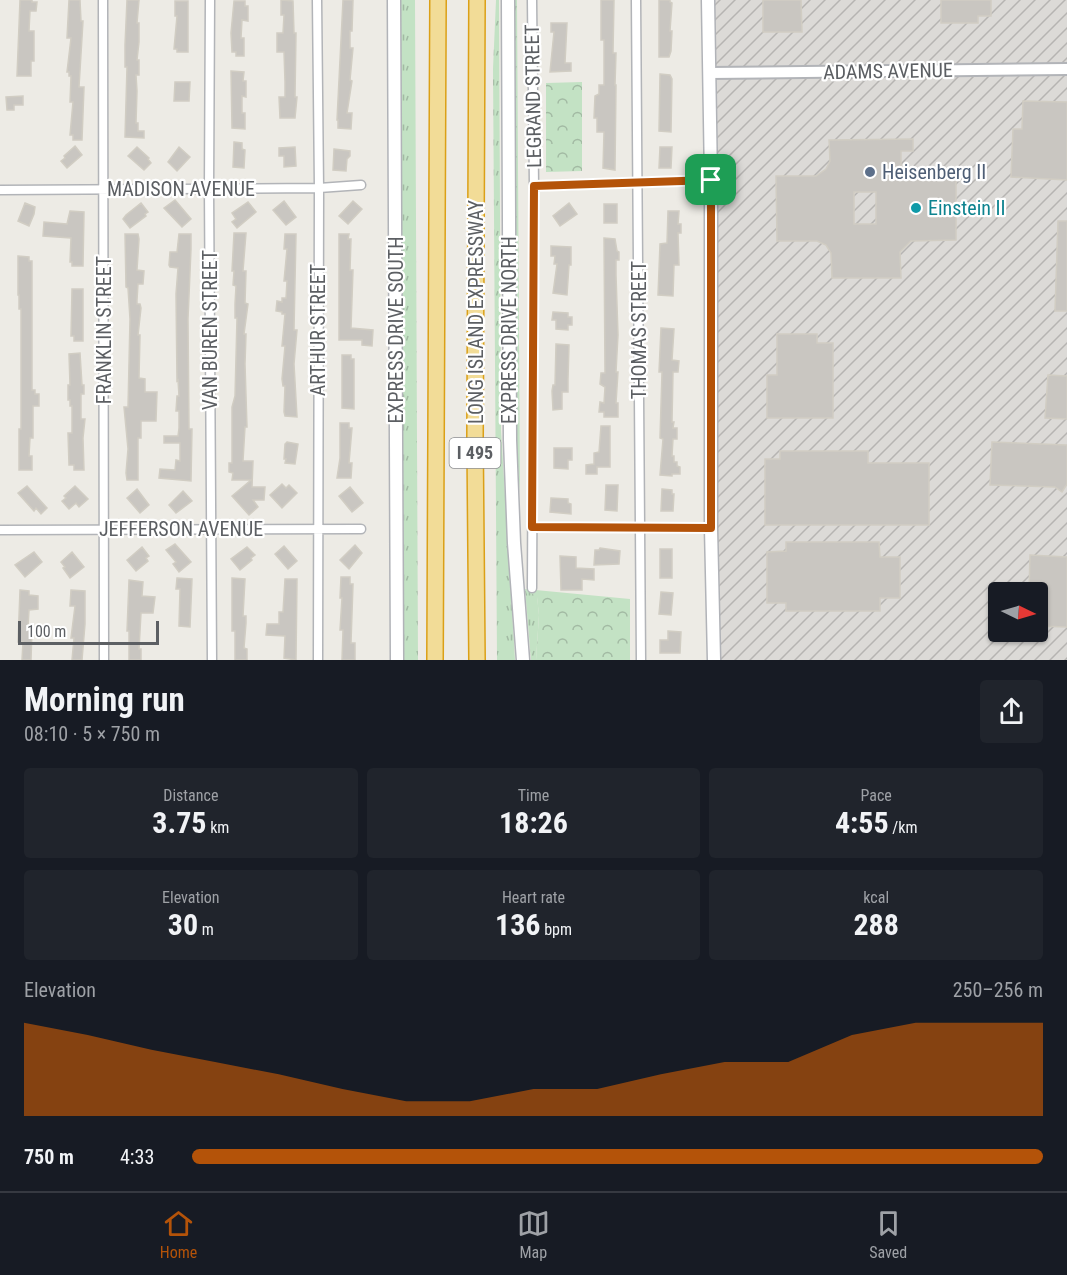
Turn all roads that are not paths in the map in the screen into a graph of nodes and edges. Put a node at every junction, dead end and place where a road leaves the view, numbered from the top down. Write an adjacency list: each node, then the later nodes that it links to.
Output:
1 (103, 0): 22 (street, FRANKLIN STREET)
2 (210, 0): 19 (street, VAN BUREN STREET)
3 (317, 0): 20 (street, ARTHUR STREET)
4 (394, 0): 35 (main road, EXPRESS DRIVE SOUTH)
5 (438, 0): 36 (highway, LONG ISLAND EXPRESSWAY / I 495)
6 (477, 0): 12 (highway, LONG ISLAND EXPRESSWAY / I 495)
7 (482, 0): 12 (highway)
8 (508, 0): 38 (main road, EXPRESS DRIVE NORTH)
9 (532, 0): 18 (street, LEGRAND STREET)
10 (636, 0): 16 (street, THOMAS STREET)
11 (708, 0): 14 (main road)
12 (477, 20): 37 (highway, LONG ISLAND EXPRESSWAY / I 495)
13 (1067, 69): 14 (street, ADAMS AVENUE)
14 (710, 73): 15 (main road)
15 (711, 180): 16 (street); 25 (main road)
16 (639, 183): 18 (street); 24 (street, THOMAS STREET)
17 (361, 185): 20 (street, MADISON AVENUE)
18 (534, 186): 23 (street, LEGRAND STREET)
19 (209, 188): 20 (street, MADISON AVENUE); 22 (street, MADISON AVENUE); 26 (street, VAN BUREN STREET)
20 (319, 188): 27 (street, ARTHUR STREET)
21 (0, 189): 22 (street, MADISON AVENUE)
22 (103, 189): 30 (street, FRANKLIN STREET)
23 (532, 527): 24 (street); 31 (street, LEGRAND STREET)
24 (641, 527): 25 (street); 39 (street, THOMAS STREET)
25 (711, 528): 40 (main road)
26 (211, 529): 27 (street, JEFFERSON AVENUE); 30 (street, JEFFERSON AVENUE); 33 (street, VAN BUREN STREET)
27 (317, 529): 28 (street, JEFFERSON AVENUE); 34 (street, ARTHUR STREET)
28 (361, 529)
29 (0, 530): 30 (street, JEFFERSON AVENUE)
30 (104, 530): 32 (street, FRANKLIN STREET)
31 (531, 588)
32 (105, 660)
33 (212, 660)
34 (318, 660)
35 (397, 660)
36 (435, 660)
37 (477, 660)
38 (523, 660)
39 (641, 660)
40 (714, 660)

